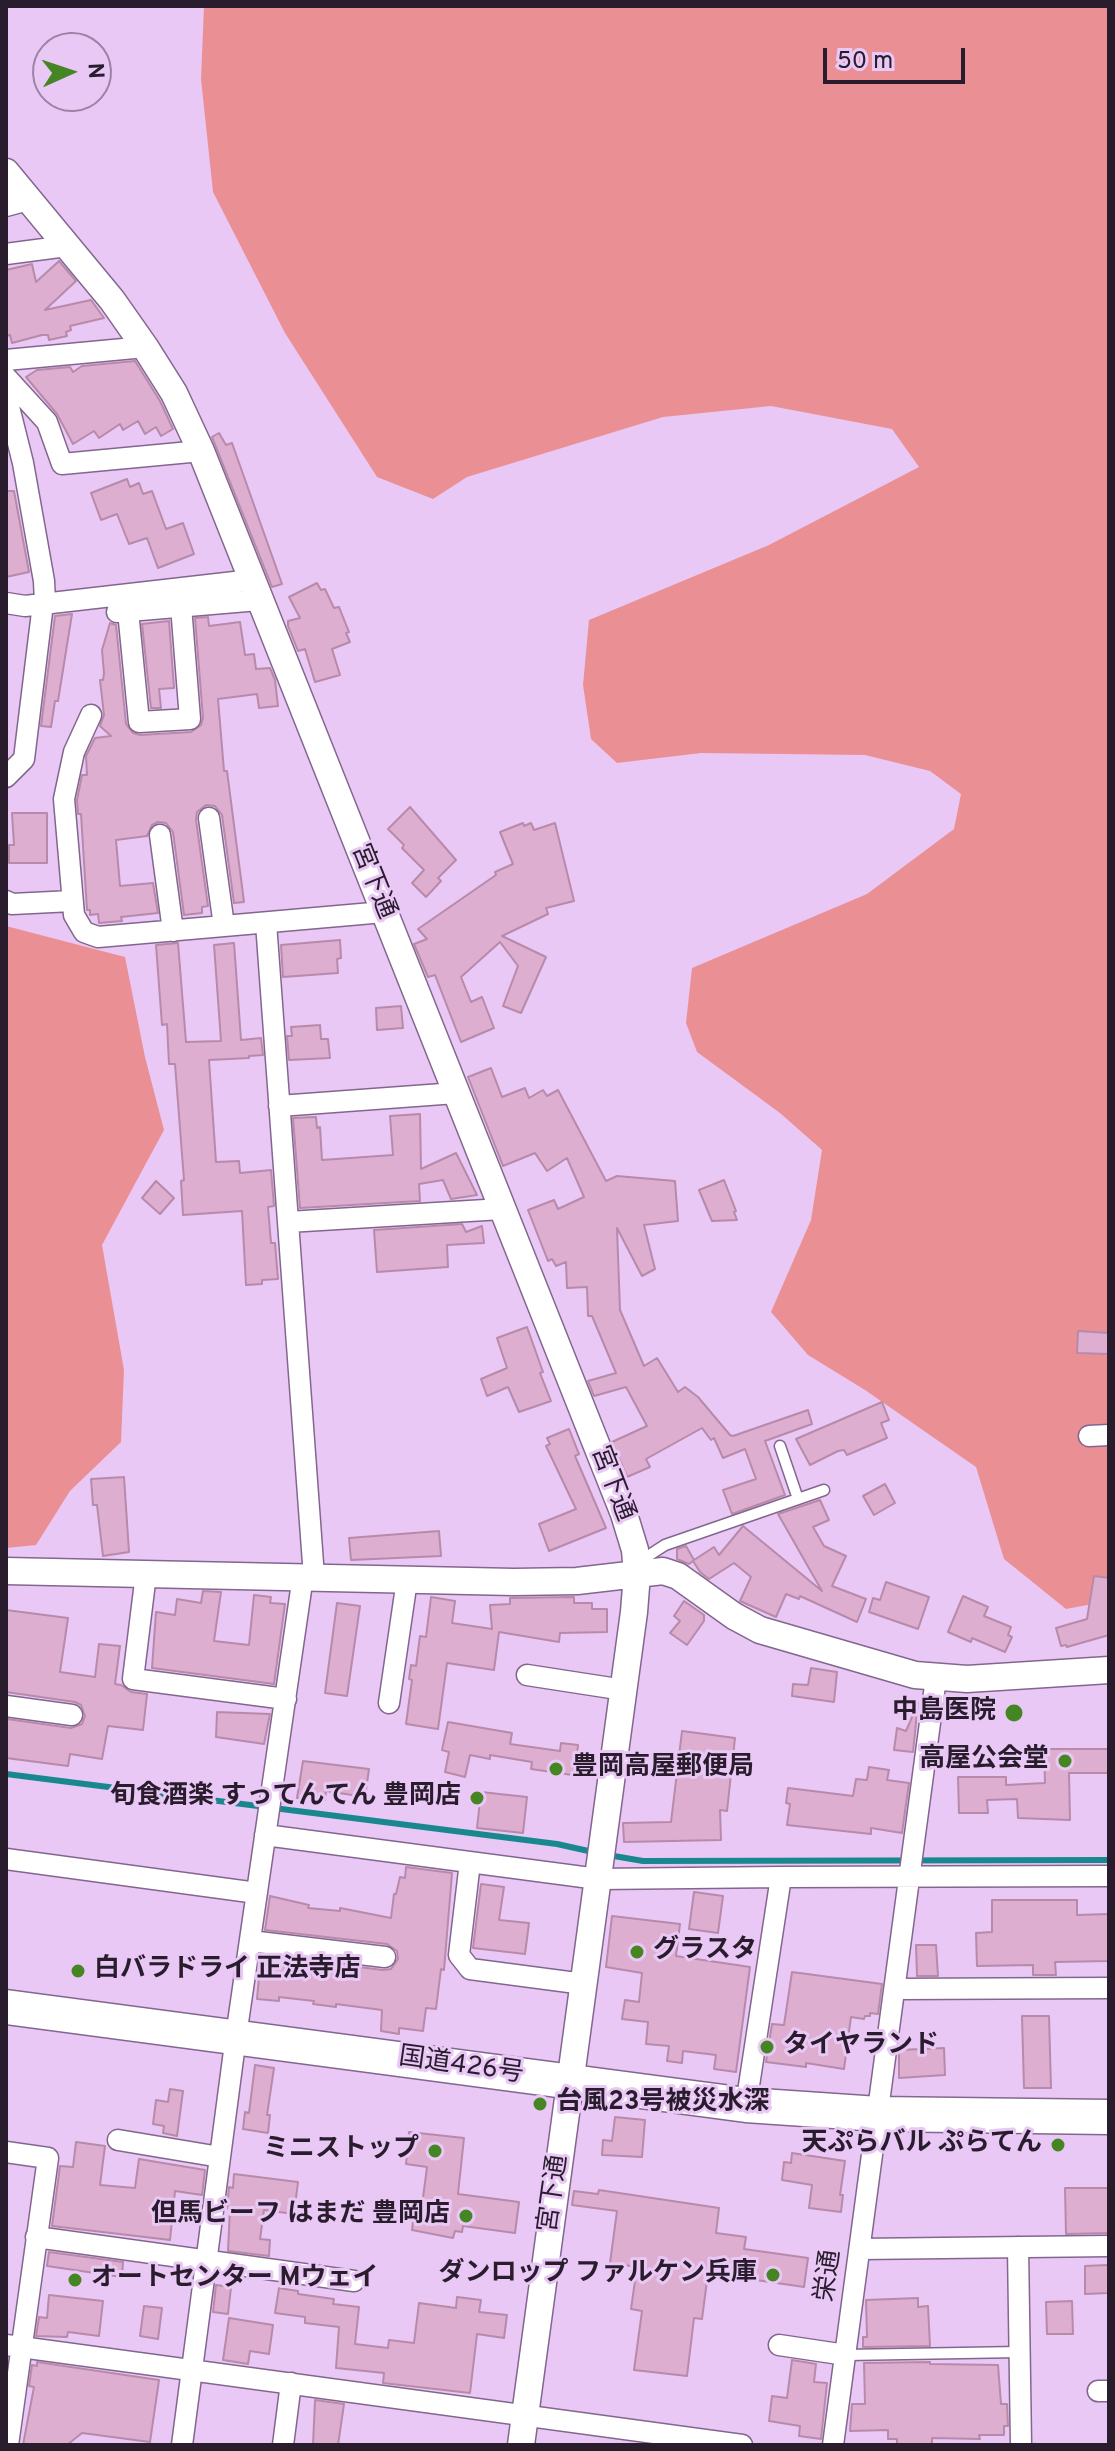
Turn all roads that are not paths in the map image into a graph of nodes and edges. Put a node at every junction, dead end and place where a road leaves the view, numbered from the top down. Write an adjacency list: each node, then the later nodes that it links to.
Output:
1 (6, 172): 2 (street, 宮下通)
2 (17, 203): 3 (street, 宮下通)
3 (67, 246): 4 (street); 5 (street, 宮下通)
4 (6, 254)
5 (145, 347): 6 (street); 9 (street, 宮下通)
6 (6, 360)
7 (6, 377): 9 (street)
8 (6, 395): 12 (street)
9 (201, 451): 10 (street, 宮下通)
10 (256, 590): 12 (street); 13 (street); 20 (street, 宮下通)
11 (6, 603): 12 (street)
12 (44, 603): 15 (street)
13 (181, 606): 13 (street)
14 (91, 715): 19 (street)
15 (6, 777)
16 (209, 818): 22 (street)
17 (160, 835): 23 (street)
18 (6, 901): 19 (street)
19 (72, 901): 23 (street)
20 (384, 912): 21 (street); 24 (street, 宮下通)
21 (266, 923): 22 (street); 25 (street)
22 (224, 926): 23 (street)
23 (173, 931)
24 (456, 1093): 25 (street); 26 (street, 宮下通)
25 (279, 1106): 27 (street)
26 (502, 1209): 27 (street); 33 (street, 宮下通)
27 (288, 1222): 34 (street)
28 (780, 1446): 30 (lane)
29 (824, 1490): 30 (lane)
30 (798, 1499): 33 (lane)
31 (6, 1571): 32 (street)
32 (146, 1574): 34 (street); 40 (street)
33 (637, 1574): 35 (street); 38 (street); 39 (street, 宮下通)
34 (309, 1577): 35 (street); 40 (street)
35 (407, 1580): 41 (street)
36 (1109, 1670): 38 (street)
37 (527, 1675): 39 (street)
38 (936, 1678): 48 (street, 栄通)
39 (624, 1690): 47 (street, 宮下通)
40 (286, 1699): 44 (street)
41 (389, 1703)
42 (6, 1706): 43 (street)
43 (72, 1715)
44 (266, 1828): 46 (street); 51 (street)
45 (6, 1859): 51 (street)
46 (470, 1862): 47 (street); 54 (street)
47 (600, 1862): 50 (street); 54 (street, 宮下通)
48 (910, 1874): 49 (street); 50 (street); 56 (street, 栄通)
49 (1109, 1876)
50 (781, 1877): 60 (street)
51 (257, 1893): 52 (street)
52 (250, 1941): 53 (street); 58 (street)
53 (385, 1957)
54 (584, 1984): 59 (street, 宮下通)
55 (1109, 1988): 56 (street)
56 (895, 1989): 61 (street, 栄通)
57 (6, 2007): 58 (highway, 国道426号)
58 (236, 2036): 59 (highway, 国道426号); 65 (street)
59 (570, 2082): 60 (highway, 国道426号); 78 (street, 宮下通)
60 (746, 2105): 61 (highway, 国道426号)
61 (878, 2114): 62 (highway, 国道426号); 69 (street, 栄通)
62 (1109, 2117)
63 (118, 2140): 65 (street)
64 (6, 2152): 66 (street)
65 (220, 2157): 70 (street)
66 (36, 2237): 70 (street); 72 (street)
67 (1109, 2246): 68 (street)
68 (1018, 2247): 69 (street); 74 (street)
69 (860, 2249): 75 (street, 栄通)
70 (206, 2260): 71 (street); 76 (street)
71 (354, 2281)
72 (13, 2345): 76 (street); 79 (street)
73 (779, 2345): 75 (street)
74 (1019, 2352): 75 (lane); 85 (street)
75 (846, 2355): 84 (street, 栄通)
76 (191, 2369): 77 (street); 80 (street)
77 (291, 2383): 78 (street); 81 (street)
78 (525, 2414): 82 (street, 宮下通); 83 (street)
79 (8, 2445)
80 (182, 2445)
81 (283, 2445)
82 (521, 2445)
83 (742, 2445)
84 (833, 2445)
85 (1021, 2445)

